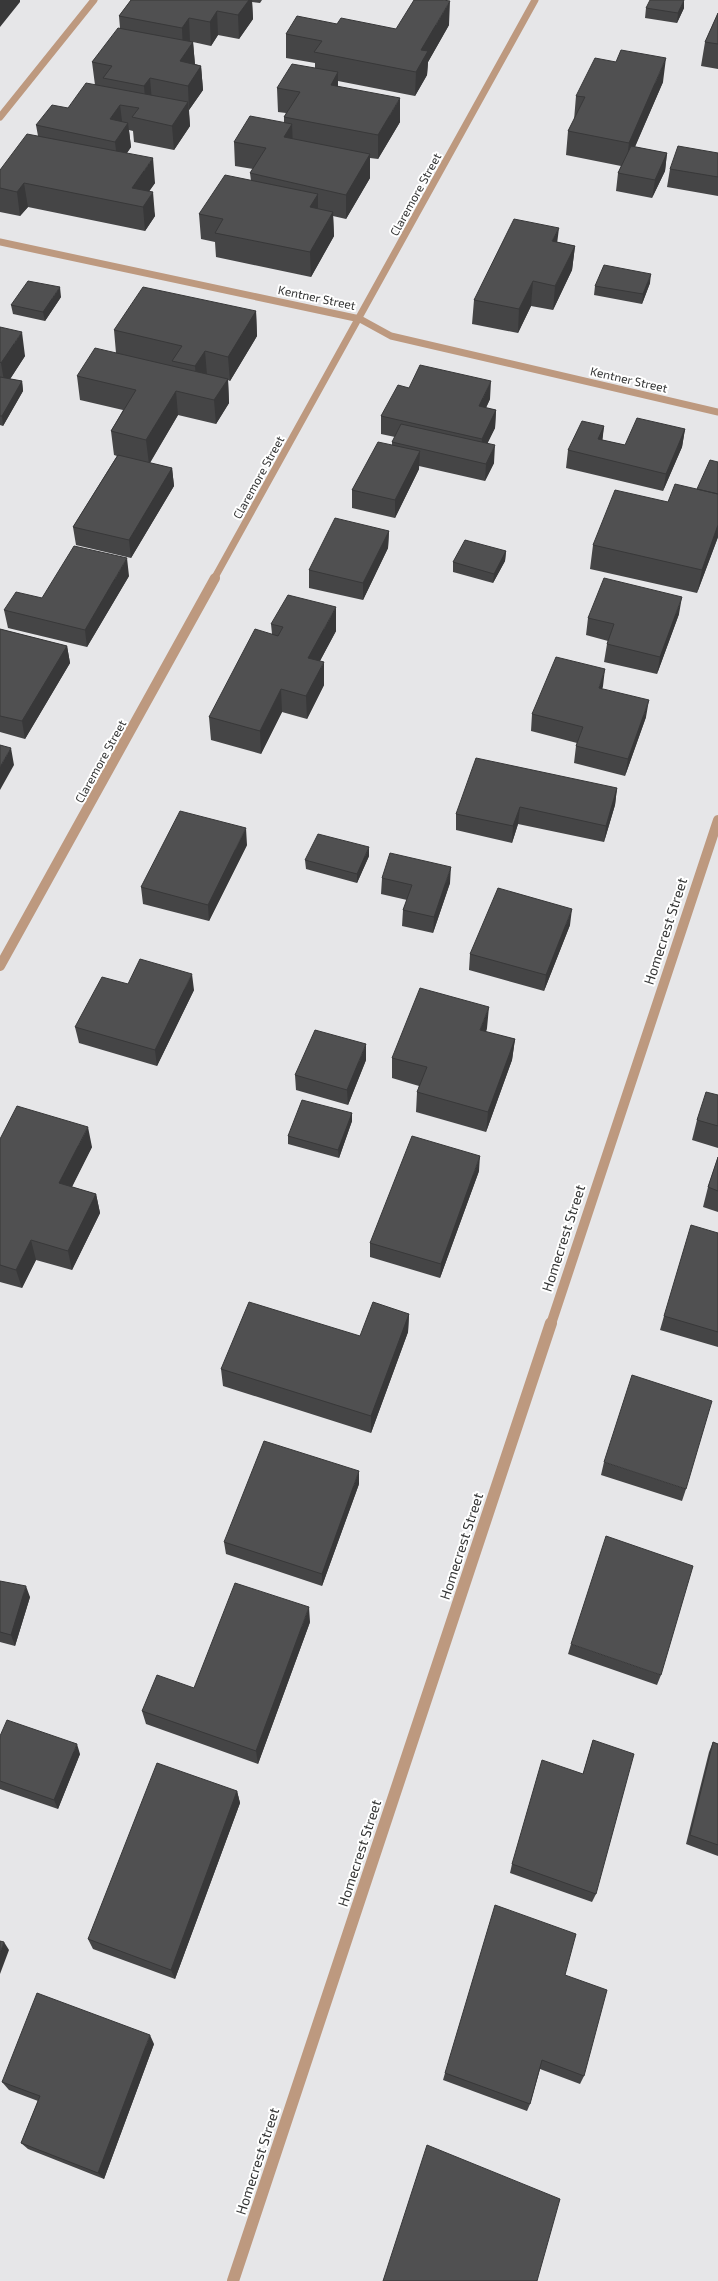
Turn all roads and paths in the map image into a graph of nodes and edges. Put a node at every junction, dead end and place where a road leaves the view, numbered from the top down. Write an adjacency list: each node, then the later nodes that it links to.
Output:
1 (94, 0): 3 (street)
2 (535, 0): 5 (street, Claremore Street)
3 (0, 117)
4 (0, 242): 5 (street, Kentner Street)
5 (360, 319): 6 (street, Kentner Street); 8 (street, Claremore Street)
6 (718, 412)
7 (718, 820): 9 (street, Homecrest Street)
8 (0, 966)
9 (232, 2281)

